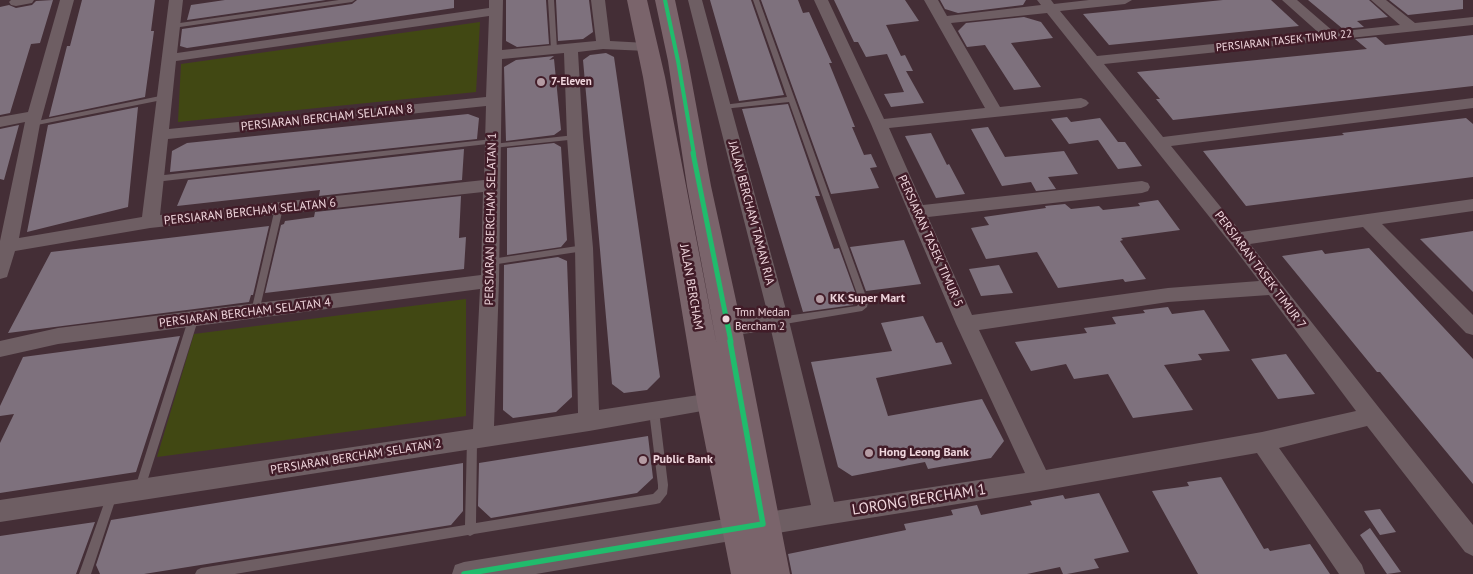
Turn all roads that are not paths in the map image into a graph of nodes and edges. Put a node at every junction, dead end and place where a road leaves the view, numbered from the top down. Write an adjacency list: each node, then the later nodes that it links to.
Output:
1 (67, 0): 35 (street)
2 (176, 0): 19 (street)
3 (352, 0): 19 (lane)
4 (551, 0): 24 (lane)
5 (598, 0): 22 (street)
6 (637, 0): 23 (main road, JALAN BERCHAM)
7 (665, 0): 39 (main road, JALAN BERCHAM)
8 (695, 0): 33 (street, JALAN BERCHAM TAMAN RIA)
9 (756, 0): 29 (lane)
10 (821, 0): 37 (street, PERSIARAN TASEK TIMUR 5)
11 (931, 0): 17 (street)
12 (1125, 0): 15 (street)
13 (1289, 0): 21 (street)
14 (1378, 0): 20 (street)
15 (1048, 4): 17 (street); 27 (street, PERSIARAN TASEK TIMUR 7)
16 (496, 5): 25 (street, PERSIARAN BERCHAM SELATAN 1); 26 (street)
17 (944, 20): 34 (street)
18 (1473, 20): 20 (street, PERSIARAN TASEK TIMUR 22)
19 (173, 26): 26 (street)
20 (1411, 27): 21 (street, PERSIARAN TASEK TIMUR 22)
21 (1331, 36): 27 (street, PERSIARAN TASEK TIMUR 22)
22 (603, 45): 23 (street); 24 (street)
23 (648, 47): 39 (main road); 64 (main road, JALAN BERCHAM)
24 (562, 48): 25 (street); 40 (street)
25 (496, 55): 30 (street, PERSIARAN BERCHAM SELATAN 1)
26 (169, 58): 28 (street)
27 (1095, 61): 41 (street, PERSIARAN TASEK TIMUR 7)
28 (165, 97): 35 (lane); 38 (street)
29 (792, 99): 33 (lane); 59 (lane)
30 (494, 101): 38 (street, PERSIARAN BERCHAM SELATAN 8); 42 (street, PERSIARAN BERCHAM SELATAN 1)
31 (1081, 103): 34 (street)
32 (1473, 103): 41 (street)
33 (723, 107): 59 (street, JALAN BERCHAM TAMAN RIA)
34 (996, 112): 37 (street)
35 (33, 120): 36 (street); 52 (street)
36 (0, 122)
37 (879, 124): 48 (street, PERSIARAN TASEK TIMUR 5)
38 (160, 134): 43 (street)
39 (691, 135): 62 (main road, JALAN BERCHAM)
40 (575, 136): 42 (lane); 53 (street)
41 (1160, 142): 51 (street, PERSIARAN TASEK TIMUR 7)
42 (493, 144): 43 (lane); 44 (street, PERSIARAN BERCHAM SELATAN 1)
43 (155, 179): 50 (street)
44 (492, 185): 47 (street, PERSIARAN BERCHAM SELATAN 6); 54 (street, PERSIARAN BERCHAM SELATAN 1)
45 (1142, 187): 48 (street)
46 (1473, 205): 49 (street)
47 (279, 208): 50 (street, PERSIARAN BERCHAM SELATAN 6); 57 (lane)
48 (917, 212): 60 (street, PERSIARAN TASEK TIMUR 5)
49 (1367, 220): 51 (street); 61 (street)
50 (150, 222): 52 (street, PERSIARAN BERCHAM SELATAN 6)
51 (1237, 238): 56 (street, PERSIARAN TASEK TIMUR 7)
52 (8, 246): 55 (street)
53 (584, 248): 54 (lane); 67 (street)
54 (490, 271): 57 (street, PERSIARAN BERCHAM SELATAN 4); 68 (street, PERSIARAN BERCHAM SELATAN 1)
55 (0, 272)
56 (1273, 287): 60 (street); 66 (street, PERSIARAN TASEK TIMUR 7)
57 (255, 312): 58 (street, PERSIARAN BERCHAM SELATAN 4)
58 (193, 320): 63 (street, PERSIARAN BERCHAM SELATAN 4); 71 (lane)
59 (779, 321): 62 (street); 74 (street, JALAN BERCHAM TAMAN RIA)
60 (966, 324): 70 (street, PERSIARAN TASEK TIMUR 5)
61 (1473, 327)
62 (728, 328): 75 (main road, JALAN BERCHAM)
63 (0, 349)
64 (712, 402): 65 (street, PERSIARAN BERCHAM SELATAN 2); 75 (main road, JALAN BERCHAM)
65 (654, 411): 67 (street, PERSIARAN BERCHAM SELATAN 2); 76 (lane)
66 (1372, 416): 69 (street, LORONG BERCHAM 1); 77 (street, PERSIARAN TASEK TIMUR 7)
67 (589, 422): 68 (street, PERSIARAN BERCHAM SELATAN 2)
68 (477, 439): 71 (street, PERSIARAN BERCHAM SELATAN 2); 76 (lane)
69 (1262, 442): 70 (street, LORONG BERCHAM 1); 83 (street)
70 (1040, 481): 74 (street, LORONG BERCHAM 1)
71 (140, 491): 72 (street, PERSIARAN BERCHAM SELATAN 2)
72 (112, 495): 73 (street, PERSIARAN BERCHAM SELATAN 2); 78 (lane)
73 (0, 511)
74 (825, 514): 75 (street, LORONG BERCHAM 1)
75 (751, 526): 80 (street, LORONG BERCHAM 1); 81 (main road, JALAN BERCHAM); 82 (main road, JALAN BERCHAM)
76 (470, 531): 79 (lane)
77 (1473, 544)
78 (85, 574)
79 (202, 574)
80 (464, 574)
81 (749, 574)
82 (772, 574)
83 (1353, 574)

